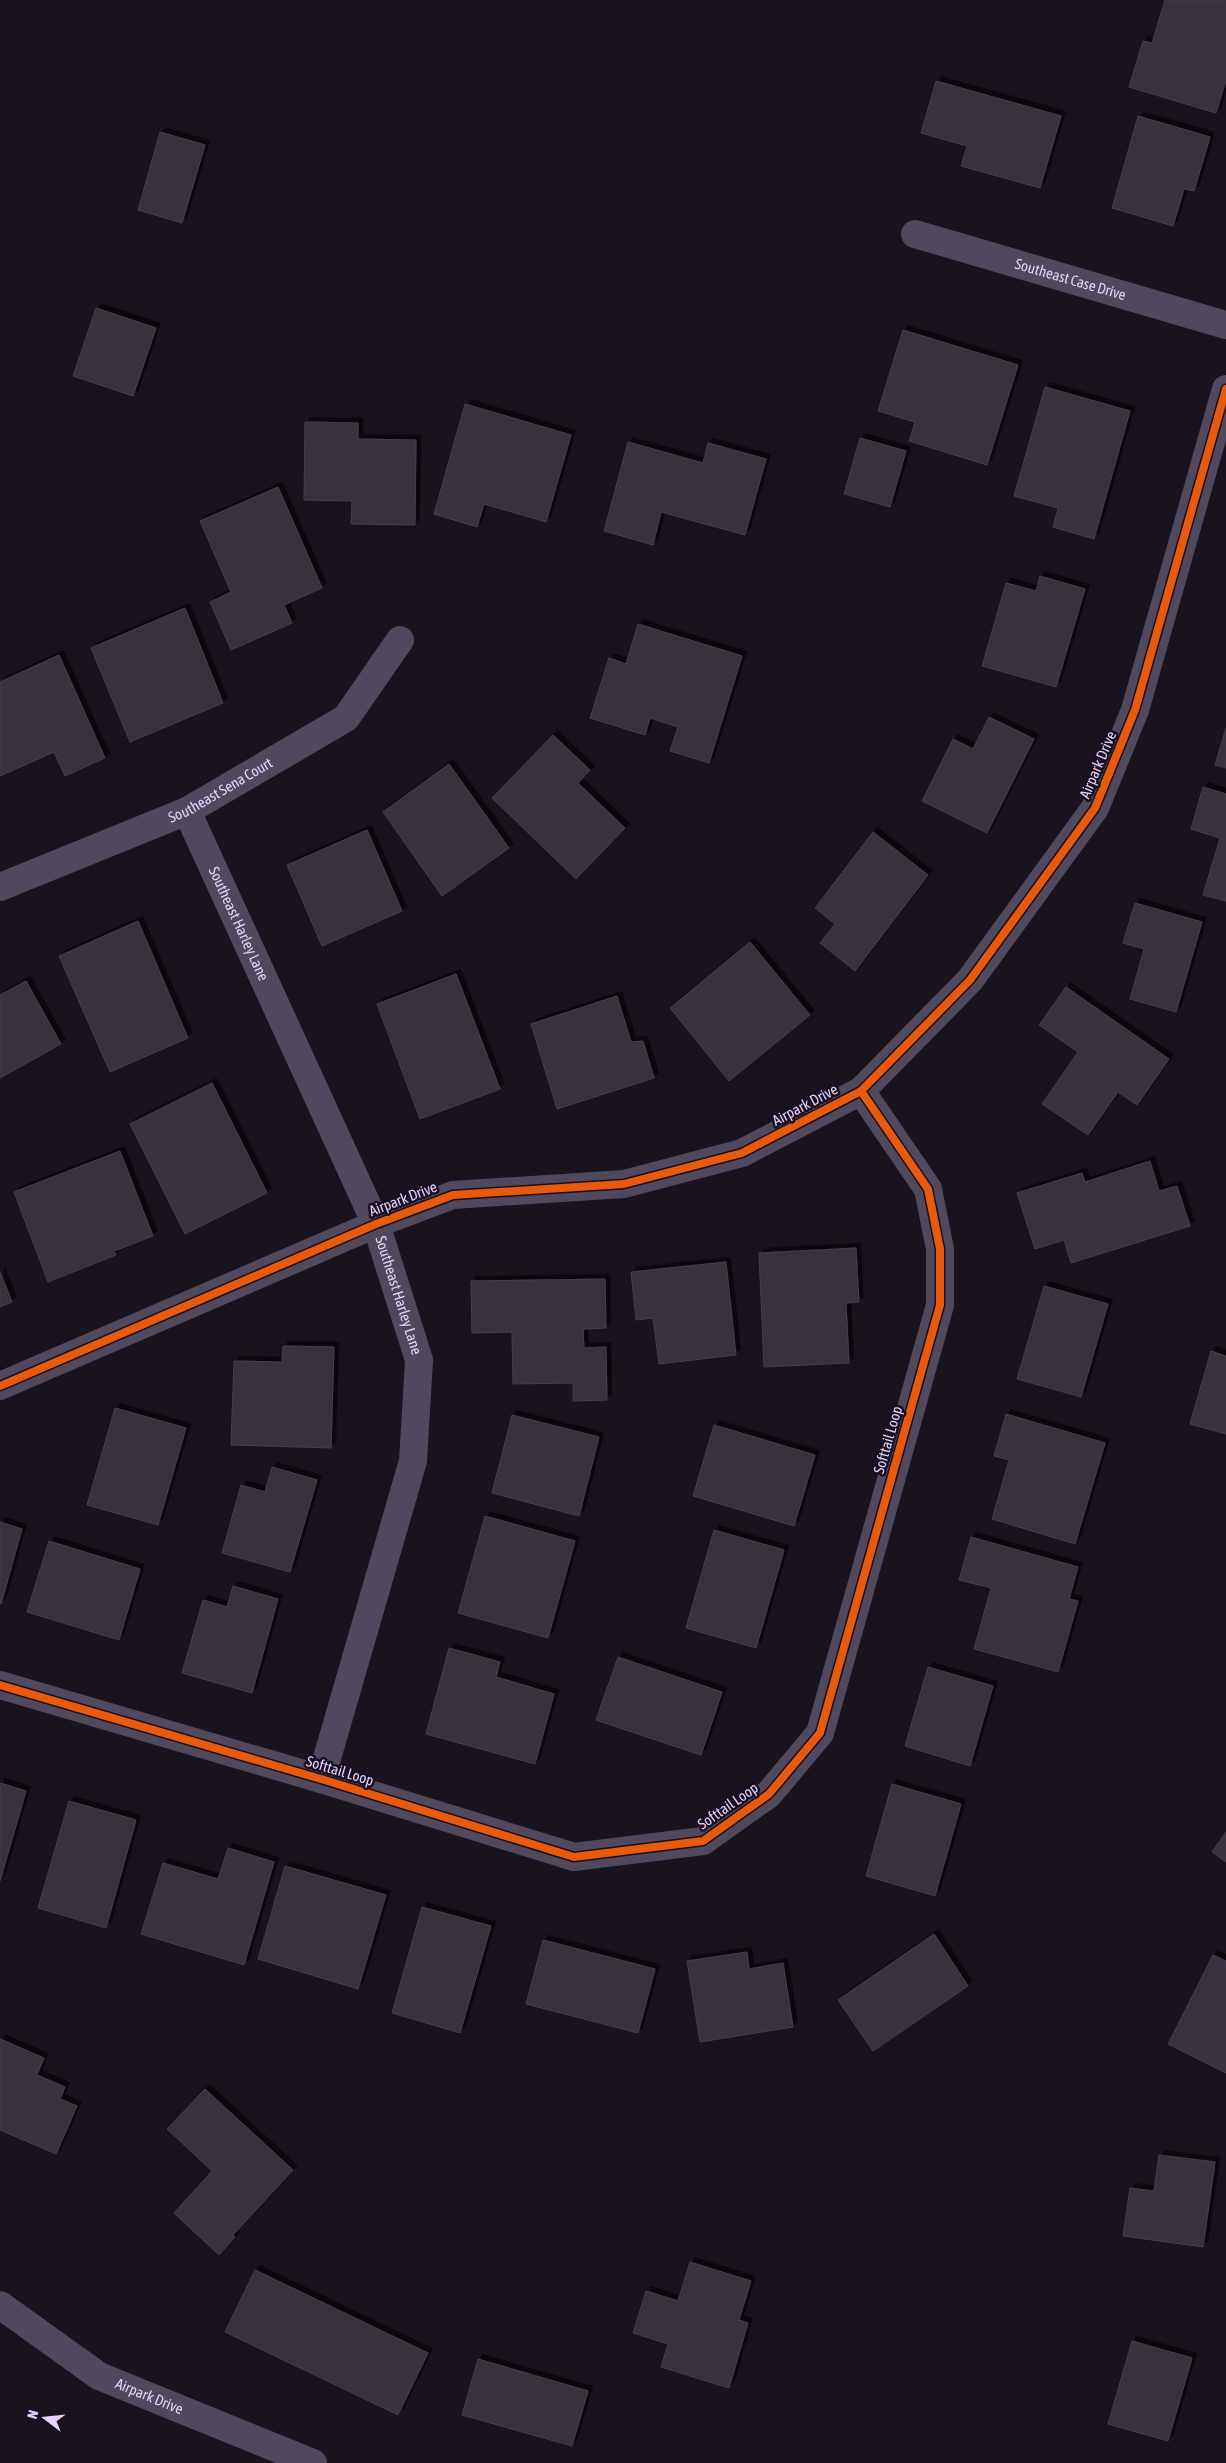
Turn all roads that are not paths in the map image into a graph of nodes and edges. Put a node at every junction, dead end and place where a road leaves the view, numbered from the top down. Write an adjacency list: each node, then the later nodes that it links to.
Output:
1 (915, 234): 2 (street, Southeast Case Drive)
2 (1226, 325)
3 (1226, 389): 7 (street, Airpark Drive)
4 (400, 640): 5 (street, Southeast Sena Court)
5 (186, 810): 6 (street, Southeast Sena Court); 8 (street, Southeast Harley Lane)
6 (0, 887)
7 (861, 1091): 8 (street, Airpark Drive); 11 (street, Softtail Loop)
8 (376, 1224): 9 (street, Airpark Drive); 11 (street, Southeast Harley Lane)
9 (0, 1386)
10 (0, 1685): 11 (street, Softtail Loop)
11 (321, 1779)
12 (0, 2305): 13 (street, Airpark Drive)
13 (314, 2463)

